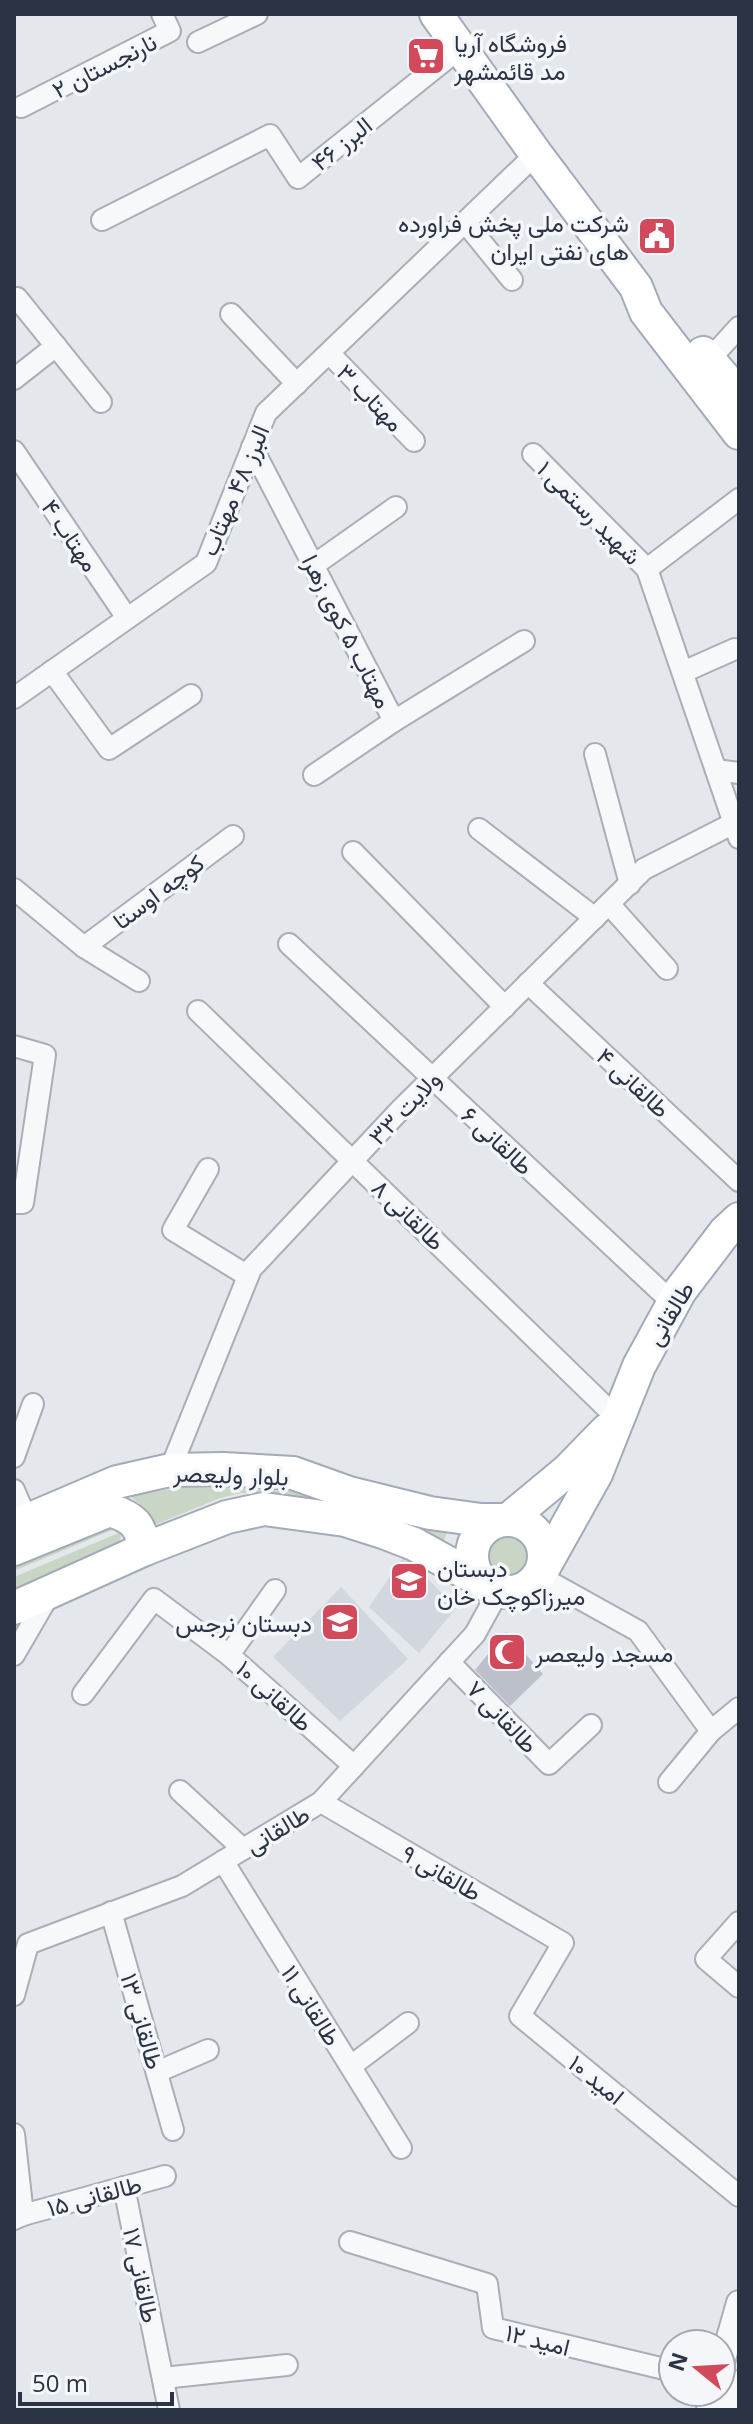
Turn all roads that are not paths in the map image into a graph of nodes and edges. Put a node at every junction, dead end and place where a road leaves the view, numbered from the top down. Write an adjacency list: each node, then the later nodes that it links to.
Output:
1 (162, 14): 6 (street, نارنجستان ۲)
2 (257, 14): 4 (street)
3 (436, 14): 5 (main road)
4 (198, 42)
5 (460, 48): 7 (main road); 8 (street, البرز ۴۶)
6 (21, 107)
7 (536, 154): 9 (street, البرز ۴۸ مهتاب); 11 (main road)
8 (102, 220)
9 (465, 222): 10 (street); 16 (street, البرز ۴۸ مهتاب)
10 (512, 280)
11 (636, 287): 17 (main road); 22 (main road)
12 (17, 298): 15 (street)
13 (231, 314): 19 (street)
14 (739, 327): 17 (street)
15 (56, 346): 18 (street); 21 (street)
16 (329, 353): 19 (street, البرز ۴۸ مهتاب); 23 (street, مهتاب ۳)
17 (709, 360): 20 (main road)
18 (14, 379)
19 (297, 384): 24 (street, البرز ۴۸ مهتاب)
20 (739, 395)
21 (101, 402)
22 (739, 433)
23 (414, 441)
24 (252, 447): 29 (street, مهتاب ۵ کوی زهرا); 31 (street, البرز ۴۸ مهتاب)
25 (14, 451): 31 (street, مهتاب ۴)
26 (533, 454): 30 (street, شهید رستمی ۱)
27 (739, 499): 30 (street)
28 (396, 507): 29 (street)
29 (314, 565): 38 (street, مهتاب ۵ کوی زهرا)
30 (647, 569): 35 (street)
31 (127, 618): 34 (street, البرز ۴۸ مهتاب)
32 (524, 641): 38 (street, مهتاب ۵ کوی زهرا)
33 (735, 649): 35 (street)
34 (52, 671): 36 (street, البرز ۴۸ مهتاب); 37 (street)
35 (683, 672): 40 (street)
36 (17, 689)
37 (191, 695)
38 (394, 721): 42 (street)
39 (595, 754): 47 (street)
40 (716, 770): 41 (street); 44 (street)
41 (739, 773)
42 (314, 775)
43 (479, 829): 49 (street)
44 (737, 831): 47 (street, ولایت ٣۳)
45 (233, 836): 51 (street, کوچه اوستا)
46 (353, 852): 55 (street)
47 (630, 884): 49 (street, ولایت ٣۳)
48 (14, 889): 51 (street)
49 (602, 911): 52 (street); 54 (street, ولایت ٣۳)
50 (289, 944): 58 (street, طالقانی ۶)
51 (84, 947): 53 (street)
52 (667, 969)
53 (139, 981)
54 (528, 983): 55 (street, ولایت ٣۳); 61 (street, طالقانی ۴)
55 (505, 1007): 58 (street, ولایت ٣۳)
56 (198, 1011): 59 (street, طالقانی ۸)
57 (14, 1046): 62 (street)
58 (432, 1079): 59 (street, ولایت ٣۳); 65 (street, طالقانی ۶)
59 (353, 1160): 64 (street, ولایت ٣۳); 67 (street, طالقانی ۸)
60 (208, 1169): 64 (street)
61 (739, 1181)
62 (14, 1203)
63 (738, 1221): 65 (main road, طالقانی)
64 (248, 1276): 69 (street, ولایت ٣۳)
65 (673, 1303): 67 (main road, طالقانی)
66 (33, 1404): 68 (street)
67 (618, 1419): 71 (main road, طالقانی); 75 (main road, طالقانی)
68 (14, 1457)
69 (170, 1470): 71 (main road, بلوار ولیعصر); 72 (main road, بلوار ولیعصر)
70 (14, 1490): 72 (street)
71 (505, 1520): 75 (main road); 76 (main road)
72 (21, 1523)
73 (14, 1549): 74 (main road)
74 (145, 1549): 76 (main road, بلوار ولیعصر); 77 (main road, بلوار ولیعصر)
75 (539, 1576): 76 (main road); 86 (street)
76 (490, 1586): 82 (street, طالقانی)
77 (51, 1590): 79 (main road, بلوار ولیعصر); 80 (street)
78 (275, 1590): 81 (street)
79 (14, 1608)
80 (14, 1655)
81 (229, 1655): 83 (street, طالقانی ۱۰); 87 (street, طالقانی ۱۰)
82 (449, 1662): 85 (street, طالقانی ۷); 87 (street, طالقانی)
83 (83, 1694)
84 (739, 1708): 86 (street)
85 (591, 1725)
86 (711, 1731): 88 (street)
87 (354, 1766): 90 (street, طالقانی)
88 (669, 1782)
89 (180, 1791): 91 (street)
90 (321, 1802): 91 (street, طالقانی); 96 (street, طالقانی ۹)
91 (243, 1849): 92 (street, طالقانی)
92 (223, 1861): 93 (street, طالقانی); 101 (street, طالقانی ۱۱)
93 (111, 1912): 95 (street, طالقانی); 102 (street, طالقانی ۱۳)
94 (739, 1922): 97 (street)
95 (21, 1942): 98 (street, طالقانی)
96 (563, 1943): 108 (street, امید ۱۰)
97 (739, 1987)
98 (14, 1995)
99 (408, 2023): 101 (street)
100 (208, 2050): 102 (street)
101 (351, 2066): 105 (street, طالقانی ۱۱)
102 (157, 2072): 103 (street, طالقانی ۱۳)
103 (173, 2130)
104 (14, 2134): 109 (street)
105 (401, 2148)
106 (165, 2176): 107 (street, طالقانی ۱۵)
107 (124, 2187): 109 (street, طالقانی ۱۵); 115 (street, طالقانی ۱۷)
108 (739, 2196)
109 (18, 2217)
110 (350, 2242): 114 (street, امید ۱۲)
111 (739, 2303): 112 (street)
112 (732, 2328)
113 (287, 2365): 115 (street)
114 (657, 2367)
115 (163, 2378): 117 (street, طالقانی ۱۷)
116 (739, 2383): 118 (street)
117 (169, 2410)
118 (730, 2410)

